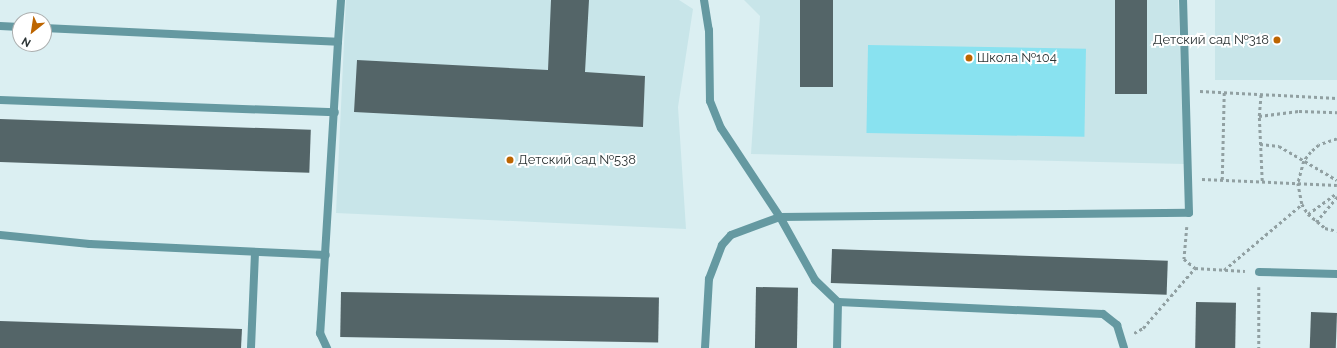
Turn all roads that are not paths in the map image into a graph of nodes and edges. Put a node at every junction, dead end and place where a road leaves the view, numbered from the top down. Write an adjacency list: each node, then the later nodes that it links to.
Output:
1 (341, 0): 7 (street)
2 (704, 0): 10 (street)
3 (1183, 0): 10 (street)
4 (0, 26): 5 (street)
5 (12, 27)
6 (52, 28): 7 (street)
7 (338, 42): 9 (street)
8 (0, 100): 9 (street)
9 (335, 112): 13 (street)
10 (780, 217): 16 (street); 19 (street)
11 (0, 235): 12 (street)
12 (255, 252): 13 (street); 18 (street)
13 (326, 255): 17 (street)
14 (1259, 272): 15 (street)
15 (1337, 274)
16 (838, 302): 20 (street); 21 (street)
17 (323, 347)
18 (251, 348)
19 (705, 348)
20 (837, 348)
21 (1124, 348)

